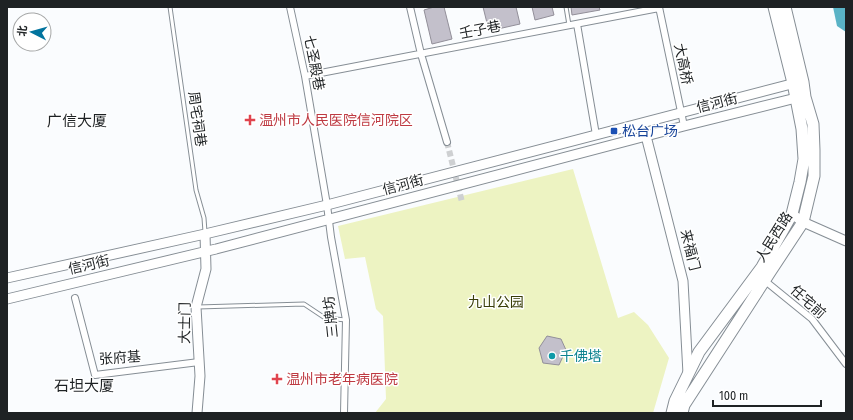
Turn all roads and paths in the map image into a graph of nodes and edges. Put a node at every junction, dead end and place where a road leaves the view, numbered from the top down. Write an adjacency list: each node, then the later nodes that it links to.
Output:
1 (170, 7): 23 (lane, 周宅祠巷)
2 (290, 7): 11 (street, 七圣殿巷)
3 (412, 7): 10 (street)
4 (566, 7): 9 (lane)
5 (659, 7): 8 (street, 壬子巷); 14 (street, 大高桥)
6 (774, 7): 12 (highway, 人民西路)
7 (785, 7): 12 (highway, 人民西路)
8 (576, 24): 9 (street, 壬子巷); 16 (street)
9 (569, 25): 10 (street, 壬子巷)
10 (420, 54): 11 (street, 壬子巷); 18 (street)
11 (305, 76): 19 (street, 七圣殿巷)
12 (798, 82): 13 (highway, 人民西路); 14 (main road, 信河街)
13 (801, 98): 15 (main road, 信河街); 20 (highway, 人民西路); 22 (highway, 人民西路)
14 (682, 112): 15 (street, 大高桥); 16 (main road, 信河街)
15 (684, 126): 17 (main road, 信河街)
16 (596, 135): 19 (main road, 信河街)
17 (646, 136): 21 (main road, 信河街); 34 (main road, 来福门)
18 (447, 142)
19 (327, 205): 21 (street, 七圣殿巷); 23 (main road, 信河街)
20 (792, 214): 22 (main road); 34 (highway, 人民西路)
21 (329, 219): 25 (main road, 信河街); 31 (street, 三牌坊)
22 (803, 222): 24 (main road); 27 (highway, 人民西路)
23 (205, 234): 25 (main road, 大士门); 26 (main road, 信河街)
24 (846, 241)
25 (206, 251): 29 (main road, 信河街); 30 (main road, 大士门)
26 (7, 278)
27 (764, 280): 33 (street, 任宅前); 38 (highway, 人民西路)
28 (75, 298): 32 (street, 张府基)
29 (7, 299)
30 (196, 307): 31 (lane); 32 (main road, 大士门)
31 (346, 320): 36 (street, 三牌坊)
32 (199, 362): 35 (main road, 大士门)
33 (846, 364)
34 (688, 375): 37 (highway, 人民西路)
35 (197, 413)
36 (344, 413)
37 (672, 413)
38 (682, 413)

